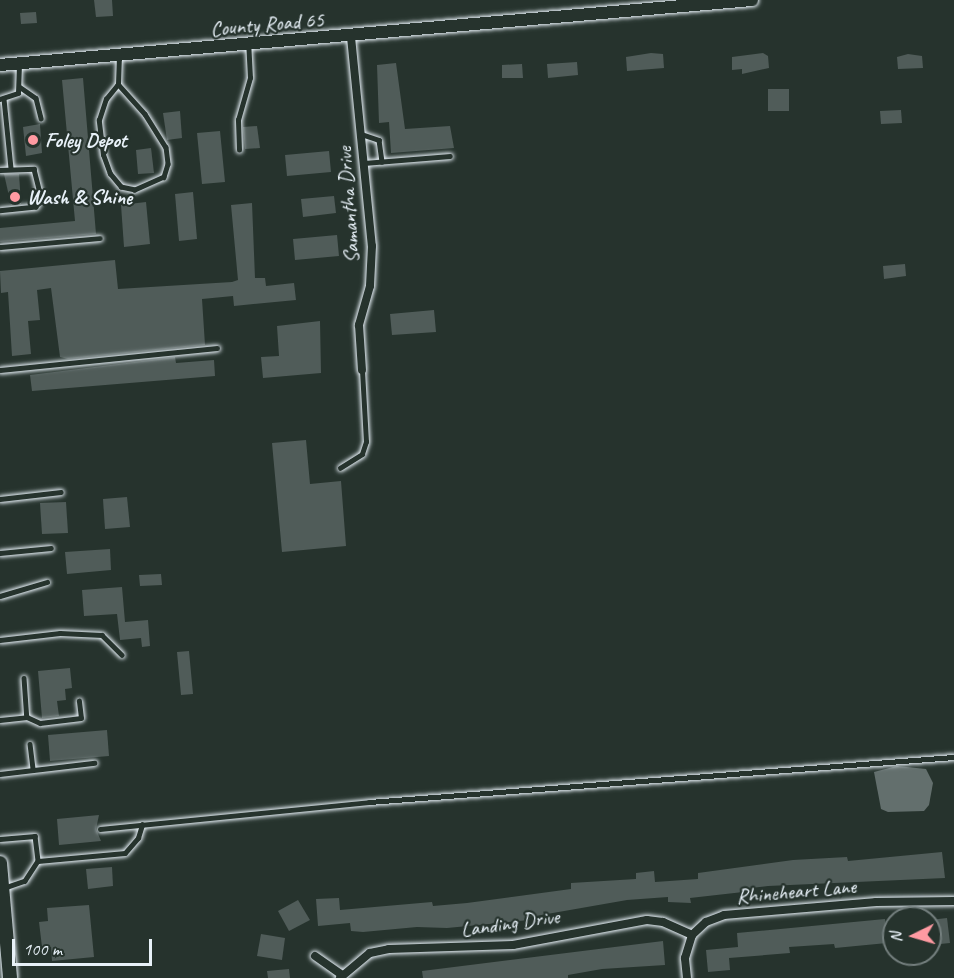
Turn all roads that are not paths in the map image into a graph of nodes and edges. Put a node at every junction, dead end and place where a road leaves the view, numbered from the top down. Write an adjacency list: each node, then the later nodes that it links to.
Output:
1 (752, 0): 2 (street, County Road 65)
2 (351, 37): 3 (street, County Road 65); 14 (street, Samantha Drive)
3 (248, 45): 4 (street, County Road 65); 17 (lane)
4 (119, 56): 5 (street, County Road 65); 7 (lane)
5 (19, 64): 6 (street, County Road 65); 8 (lane)
6 (0, 65)
7 (118, 84): 7 (lane)
8 (20, 87): 9 (lane); 11 (lane)
9 (2, 99): 10 (lane)
10 (3, 118): 12 (lane)
11 (41, 118)
12 (6, 130): 13 (lane); 15 (lane)
13 (0, 131)
14 (361, 134): 19 (lane); 20 (street, Samantha Drive)
15 (7, 143): 16 (lane); 21 (lane)
16 (0, 144)
17 (239, 150)
18 (450, 156): 19 (lane)
19 (382, 162): 20 (lane)
20 (364, 163): 28 (street, Samantha Drive)
21 (11, 168): 22 (lane); 23 (lane)
22 (0, 170)
23 (0, 211)
24 (100, 238): 25 (lane)
25 (0, 247)
26 (217, 348): 27 (lane)
27 (0, 370)
28 (362, 370): 29 (lane)
29 (340, 468)
30 (62, 492): 31 (lane)
31 (0, 499)
32 (51, 548): 33 (lane)
33 (0, 554)
34 (46, 582): 35 (lane)
35 (0, 596)
36 (0, 640): 37 (lane)
37 (122, 655)
38 (24, 678): 40 (lane)
39 (79, 701): 40 (lane)
40 (27, 717): 41 (lane)
41 (0, 720)
42 (30, 744): 45 (lane)
43 (954, 757): 47 (lane)
44 (94, 763): 45 (lane)
45 (33, 770): 46 (lane)
46 (0, 774)
47 (142, 825): 48 (lane); 50 (lane)
48 (100, 829)
49 (0, 839): 50 (lane)
50 (38, 861): 52 (lane)
51 (0, 862): 52 (main road)
52 (2, 889): 57 (main road)
53 (954, 901): 54 (street, Rhineheart Lane)
54 (692, 934): 56 (street, Landing Drive); 58 (street)
55 (315, 956): 56 (street)
56 (340, 976)
57 (10, 978)
58 (687, 978)

